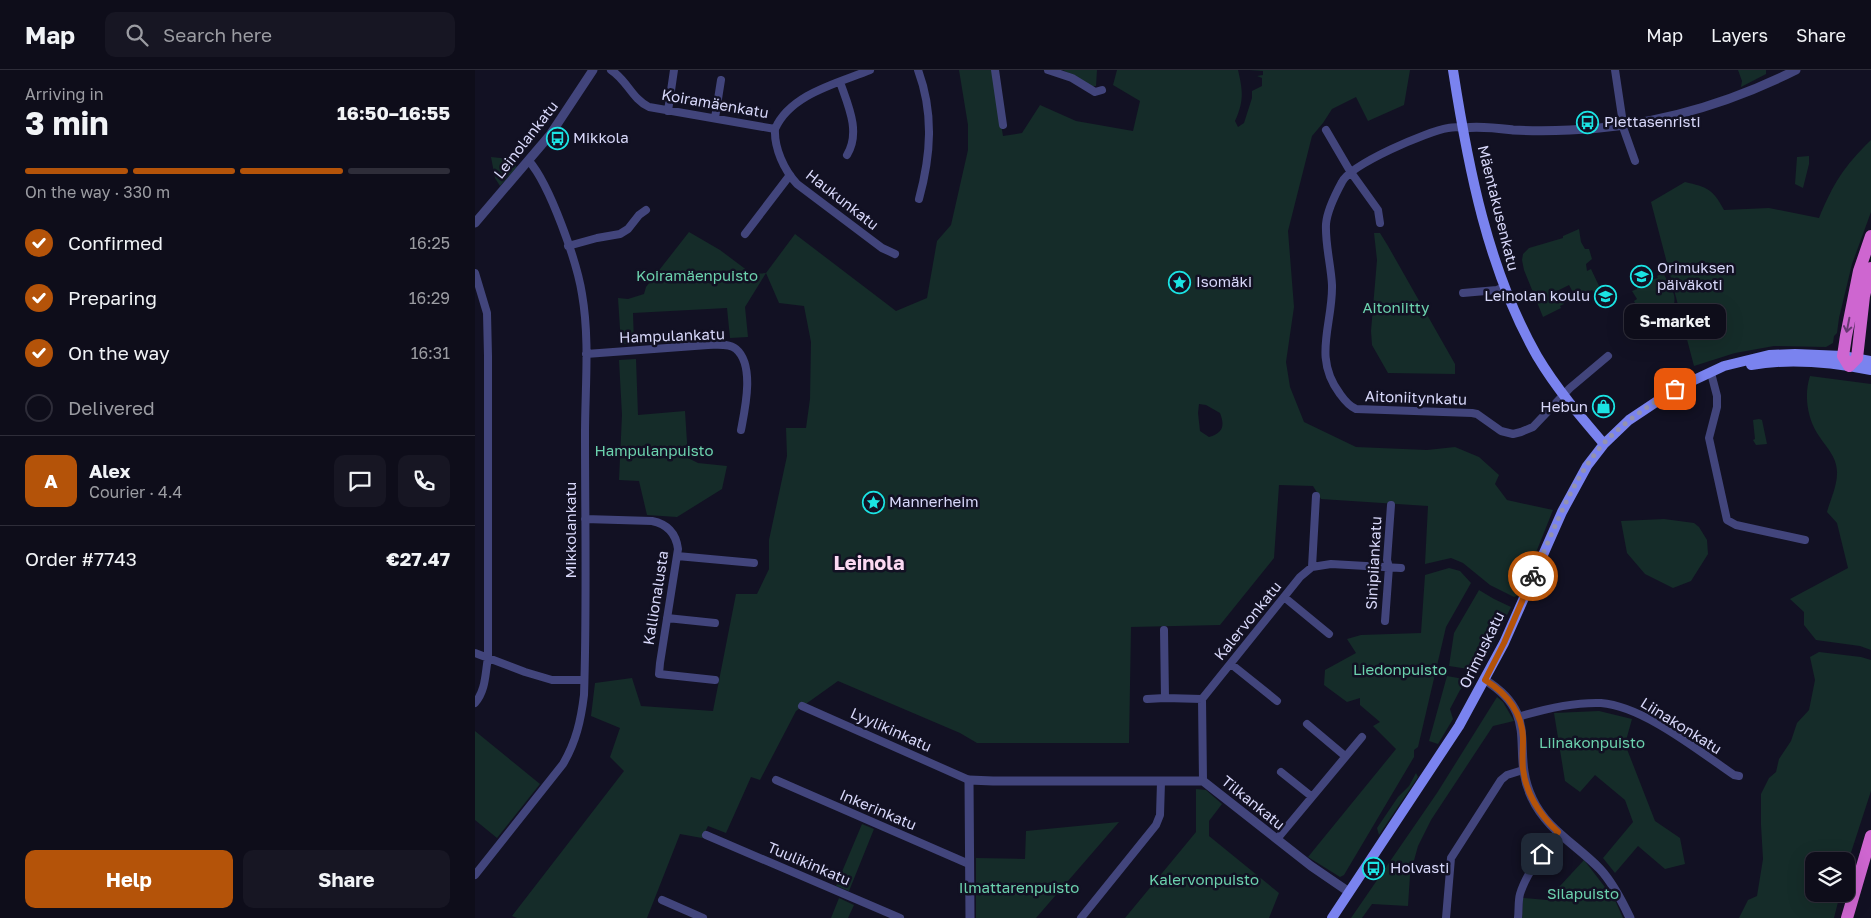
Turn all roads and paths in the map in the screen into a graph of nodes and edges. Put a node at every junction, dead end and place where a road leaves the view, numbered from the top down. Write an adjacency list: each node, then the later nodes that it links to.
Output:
1 (593, 70): 22 (street, Leinolankatu)
2 (611, 70): 14 (street, Koiramäenkatu)
3 (674, 70): 14 (street)
4 (870, 70): 12 (street, Koiramäenkatu)
5 (918, 70): 26 (street)
6 (995, 70): 16 (street)
7 (1048, 70): 13 (street)
8 (1453, 70): 18 (main road, Mäentakusenkatu)
9 (1615, 70): 17 (street)
10 (1796, 70): 17 (street)
11 (721, 80): 15 (street)
12 (840, 82): 19 (street, Koiramäenkatu); 21 (street)
13 (1103, 90)
14 (668, 111): 15 (street, Koiramäenkatu)
15 (715, 118): 19 (street, Koiramäenkatu)
16 (1003, 124)
17 (1623, 125): 18 (street); 23 (street)
18 (1464, 128): 24 (street, Aitoniitynkatu); 36 (main road, Mäentakusenkatu)
19 (775, 129): 25 (street, Haukunkatu)
20 (1326, 130): 24 (street)
21 (847, 155)
22 (529, 161): 28 (street, Leinolankatu); 32 (street, Mikkolankatu)
23 (1635, 161)
24 (1351, 171): 29 (street); 44 (street, Aitoniitynkatu)
25 (790, 175): 30 (street); 33 (street, Haukunkatu)
26 (919, 199)
27 (646, 210): 32 (street)
28 (475, 223)
29 (1380, 223)
30 (745, 234)
31 (1871, 236): 40 (highway, one-way to 40)
32 (569, 246): 38 (street, Mikkolankatu)
33 (895, 254)
34 (1871, 268): 40 (highway)
35 (475, 273): 63 (street)
36 (1504, 287): 37 (street); 44 (main road, Mäentakusenkatu)
37 (1463, 293)
38 (586, 354): 45 (street, Hampulankatu); 49 (street, Mikkolankatu)
39 (1608, 356): 44 (street)
40 (1849, 360): 41 (main road, Orimuskatu); 42 (main road, Orimuskatu); 43 (main road, Orimuskatu)
41 (1871, 361)
42 (1871, 370)
43 (1711, 373): 46 (main road, Orimuskatu); 50 (street)
44 (1563, 395): 46 (main road, Mäentakusenkatu)
45 (741, 430)
46 (1603, 444): 67 (main road, Orimuskatu)
47 (1316, 496): 53 (street)
48 (1391, 505): 54 (street, Sinipiiankatu)
49 (585, 518): 51 (street, Kallionalusta); 65 (street, Mikkolankatu)
50 (1805, 540)
51 (677, 556): 52 (street); 57 (street, Kallionalusta)
52 (754, 563)
53 (1312, 567): 54 (street); 56 (street, Kalervonkatu)
54 (1389, 567): 55 (street); 58 (street, Sinipiiankatu)
55 (1401, 568)
56 (1284, 597): 61 (street); 64 (street, Kalervonkatu)
57 (667, 618): 59 (street); 66 (street, Kallionalusta)
58 (1385, 621)
59 (715, 623)
60 (1164, 630): 68 (street)
61 (1329, 634)
62 (475, 653): 63 (street)
63 (488, 658): 65 (street); 72 (street)
64 (1231, 664): 70 (street, Kalervonkatu); 71 (street)
65 (584, 680): 91 (street, Mikkolankatu)
66 (715, 680)
67 (1485, 680): 74 (street); 92 (main road, Orimuskatu)
68 (1165, 698): 69 (street); 70 (street)
69 (1147, 699)
70 (1202, 699): 83 (street)
71 (1277, 701)
72 (475, 703)
73 (802, 706): 82 (street, Lyylikinkatu)
74 (1518, 717): 78 (street); 80 (street, Liinakonkatu)
75 (1307, 724): 77 (street)
76 (1362, 737): 77 (street)
77 (1345, 756): 85 (street)
78 (1523, 770): 86 (street); 99 (street)
79 (1281, 772): 85 (street)
80 (1739, 776)
81 (776, 780): 90 (street, Inkerinkatu)
82 (969, 780): 84 (street, Tilkankatu); 90 (street)
83 (1203, 781): 84 (street, Tilkankatu); 89 (street, Tilkankatu)
84 (1161, 782): 97 (street)
85 (1311, 796): 89 (street)
86 (1558, 832): 100 (street); 101 (street)
87 (706, 835): 95 (street, Tuulikinkatu)
88 (1871, 836): 102 (highway)
89 (1277, 839): 92 (street, Tilkankatu)
90 (969, 864): 96 (street)
91 (475, 875)
92 (1349, 892): 98 (main road, Orimuskatu)
93 (662, 900): 94 (street)
94 (703, 918)
95 (900, 918)
96 (970, 918)
97 (1081, 918)
98 (1332, 918)
99 (1446, 918)
100 (1518, 918)
101 (1629, 918)
102 (1847, 918)

